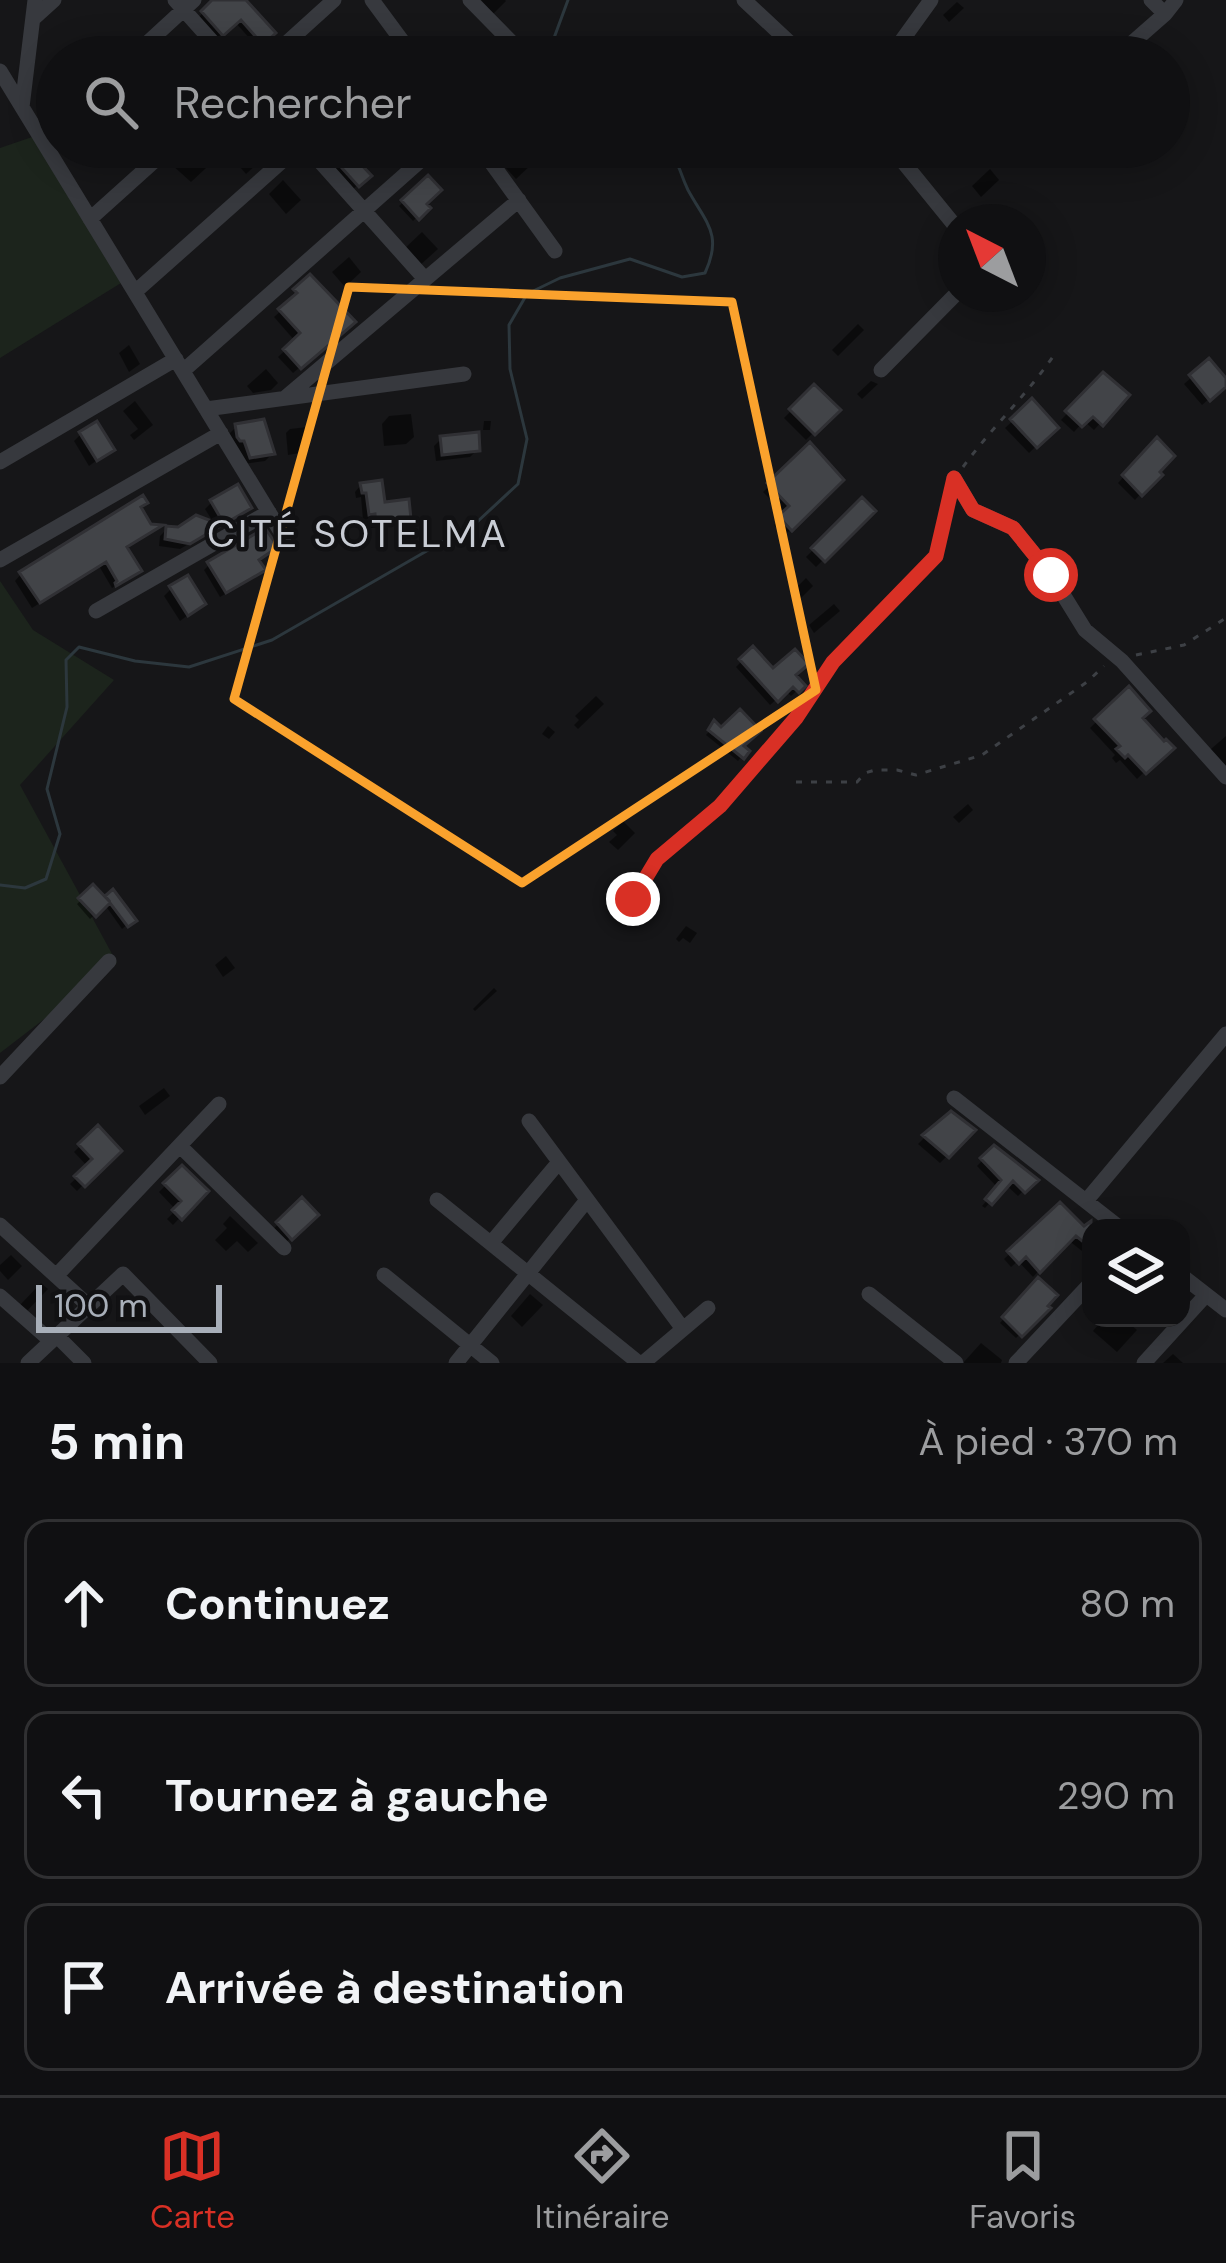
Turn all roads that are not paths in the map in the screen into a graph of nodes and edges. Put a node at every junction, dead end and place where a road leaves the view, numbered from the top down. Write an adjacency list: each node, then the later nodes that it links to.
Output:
1 (35, 0): 12 (street)
2 (54, 0): 12 (street)
3 (334, 0): 15 (street)
4 (372, 0): 16 (street)
5 (470, 0): 17 (street)
6 (744, 0): 18 (street)
7 (932, 0): 19 (street)
8 (1151, 0): 11 (street)
9 (1176, 0): 11 (street)
10 (184, 3): 13 (street); 14 (street)
11 (1166, 14): 20 (street)
12 (33, 19): 22 (street)
13 (152, 36)
14 (210, 36)
15 (294, 36)
16 (395, 36)
17 (505, 36)
18 (783, 36)
19 (905, 36)
20 (1140, 36)
21 (0, 71): 22 (street)
22 (22, 107): 23 (street)
23 (36, 130)
24 (59, 168): 34 (street)
25 (147, 168): 34 (street)
26 (279, 168): 37 (street)
27 (323, 168): 33 (street)
28 (412, 168): 33 (street)
29 (495, 168): 31 (street)
30 (908, 168): 32 (street)
31 (518, 200): 35 (street); 36 (street)
32 (938, 205)
33 (364, 211): 36 (street); 39 (street)
34 (90, 219): 37 (street)
35 (555, 251)
36 (425, 279): 42 (street)
37 (134, 292): 39 (street)
38 (938, 312): 40 (street)
39 (179, 365): 43 (street); 45 (street)
40 (881, 370)
41 (464, 374): 42 (street)
42 (286, 397): 43 (street)
43 (206, 409): 44 (street)
44 (220, 433): 47 (street); 49 (street)
45 (0, 462)
46 (954, 478): 51 (street)
47 (269, 512): 48 (street); 50 (street)
48 (284, 537)
49 (0, 560)
50 (96, 611)
51 (1226, 777)
52 (109, 961): 54 (street)
53 (1226, 1034): 62 (street)
54 (0, 1077)
55 (954, 1098): 62 (street)
56 (219, 1104): 58 (street)
57 (529, 1121): 59 (street)
58 (180, 1146): 66 (street); 69 (street)
59 (559, 1162): 61 (street); 65 (street)
60 (437, 1200): 65 (street)
61 (587, 1200): 67 (street); 78 (street)
62 (1086, 1201): 63 (street)
63 (1109, 1219)
64 (0, 1225): 69 (street)
65 (490, 1243): 67 (street)
66 (284, 1248)
67 (528, 1274): 80 (street); 86 (street)
68 (384, 1275): 80 (street)
69 (56, 1276): 75 (street)
70 (1190, 1282): 73 (street)
71 (1082, 1293): 88 (street)
72 (869, 1294): 87 (street)
73 (1206, 1295): 77 (street); 89 (street)
74 (0, 1296): 79 (street)
75 (89, 1306): 79 (street); 83 (street)
76 (708, 1308): 78 (street)
77 (1226, 1310)
78 (683, 1329): 86 (street)
79 (54, 1338): 81 (street); 82 (street)
80 (470, 1345): 84 (street); 85 (street)
81 (28, 1363)
82 (83, 1363)
83 (210, 1363)
84 (456, 1363)
85 (492, 1363)
86 (641, 1363)
87 (956, 1363)
88 (1016, 1363)
89 (1144, 1363)

